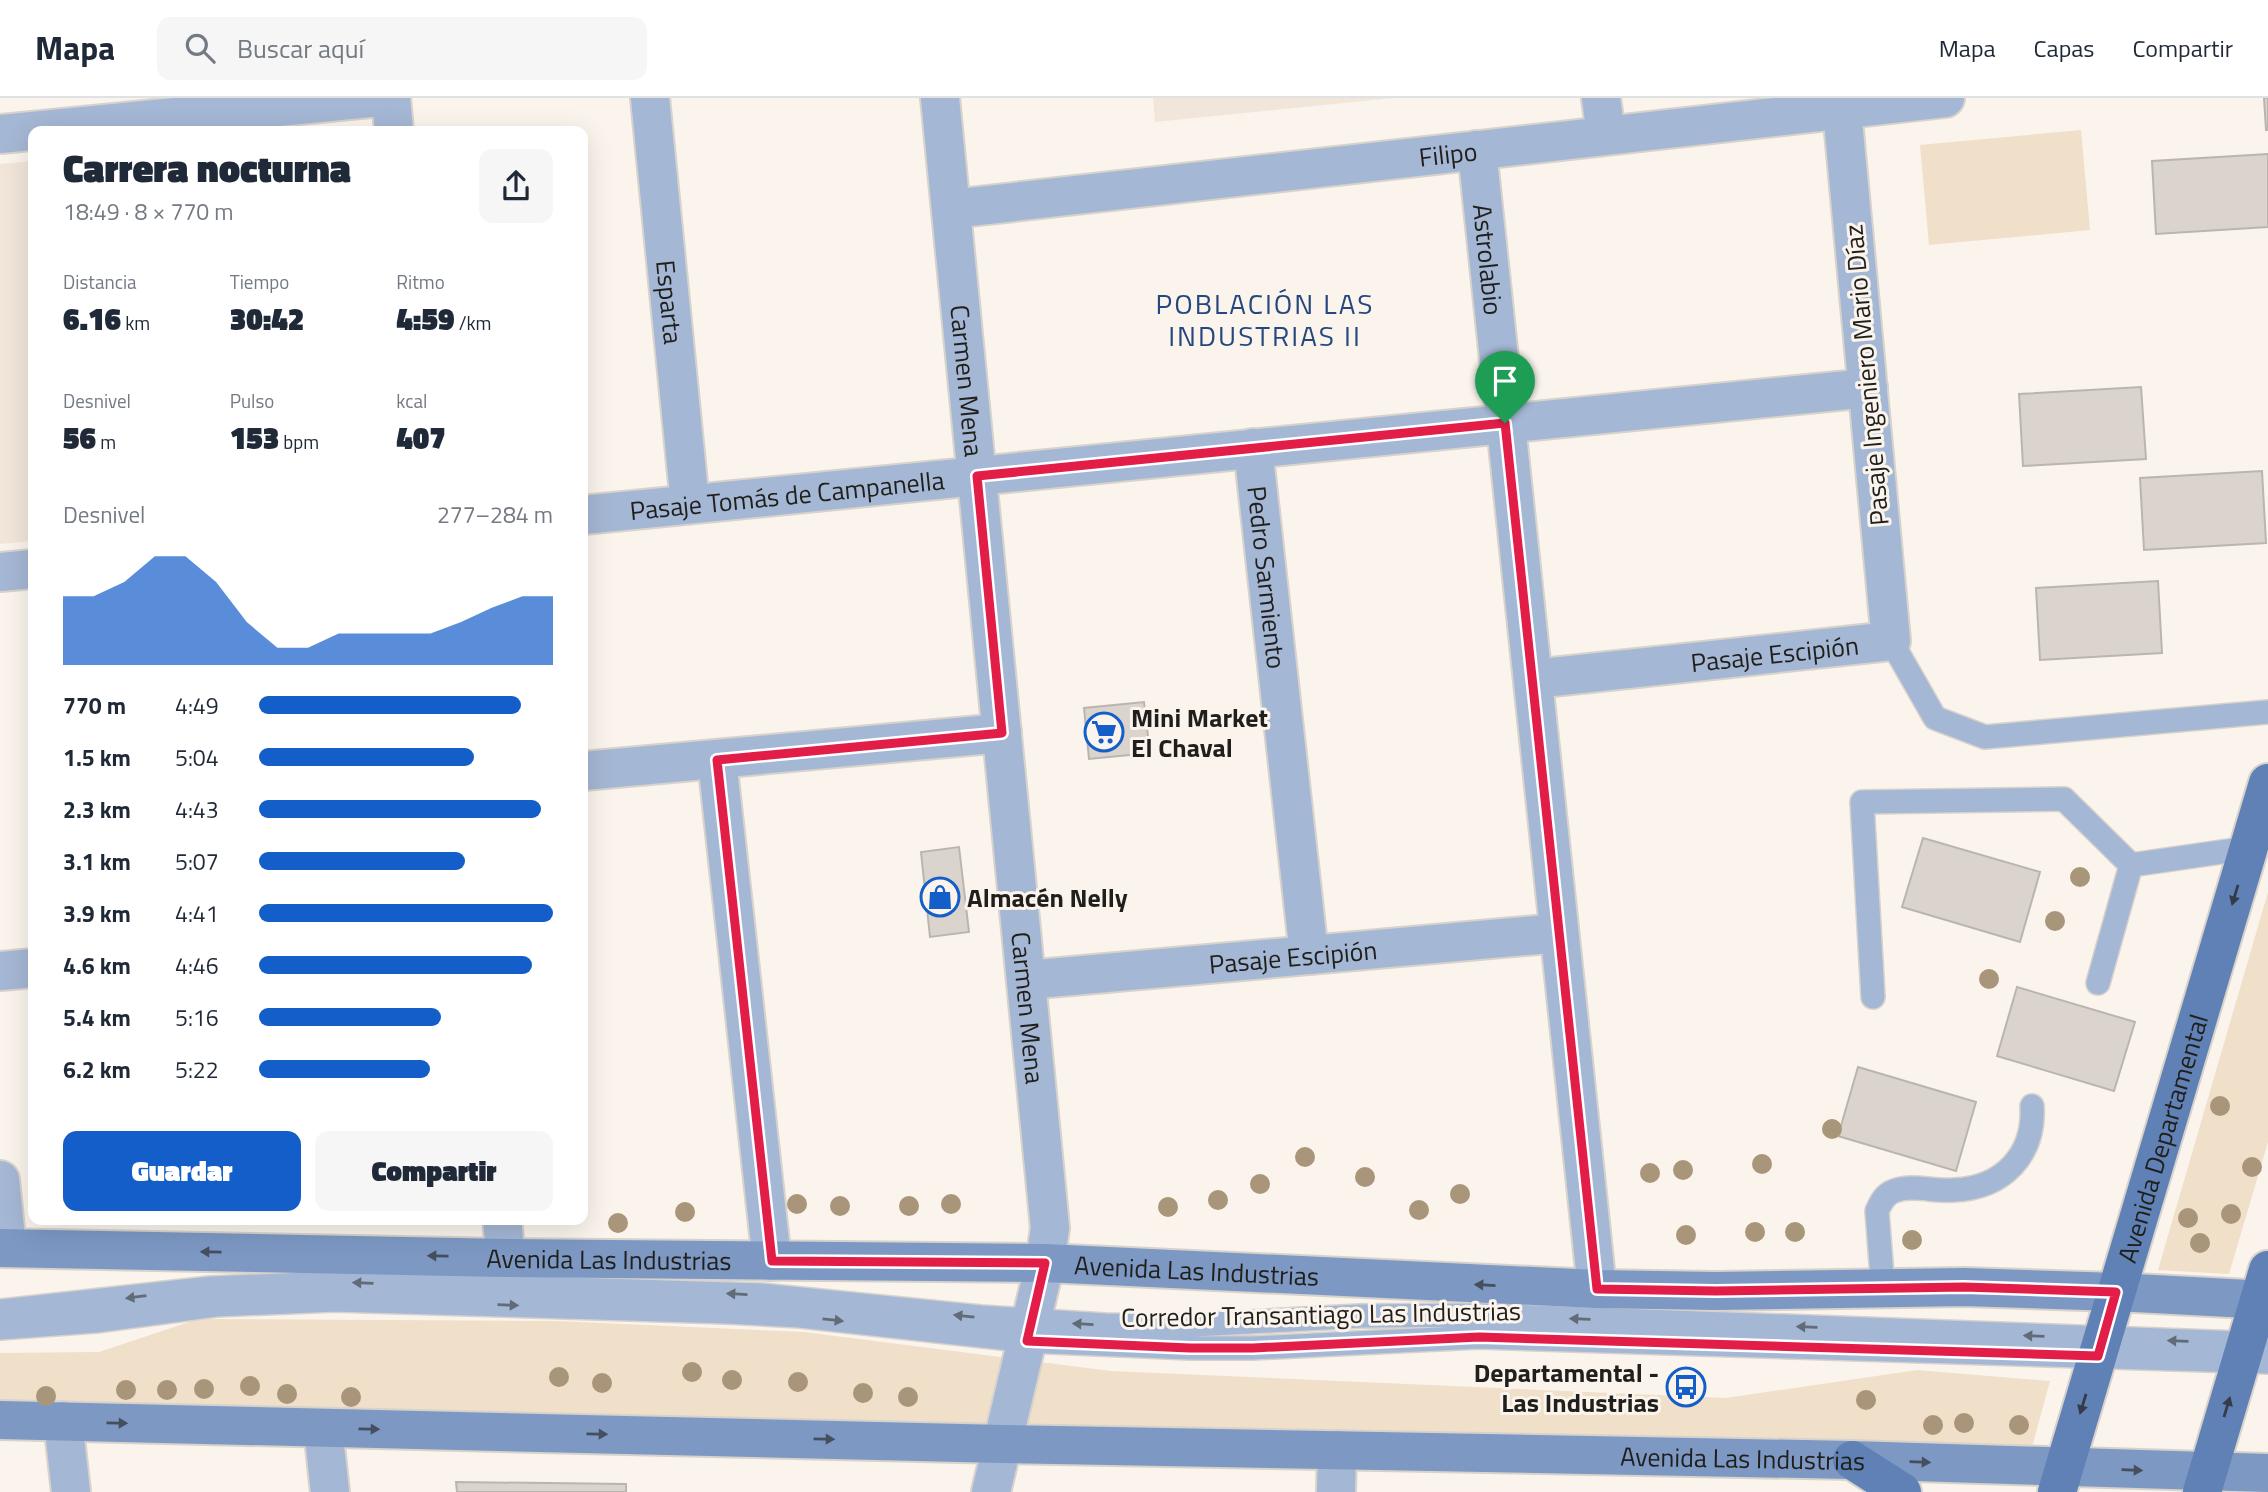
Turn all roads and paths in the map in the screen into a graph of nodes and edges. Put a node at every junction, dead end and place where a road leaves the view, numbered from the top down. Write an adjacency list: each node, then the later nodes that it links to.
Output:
1 (370, 98): 7 (street)
2 (391, 98): 10 (street)
3 (650, 98): 20 (street, Esparta)
4 (940, 98): 15 (street, Carmen Mena)
5 (1601, 98): 13 (street)
6 (1945, 98): 8 (street, Filipo)
7 (299, 101): 9 (street)
8 (1842, 110): 13 (street, Filipo); 16 (street, Pasaje Ingeniero Mario Díaz)
9 (72, 126)
10 (394, 126)
11 (28, 131): 12 (street)
12 (0, 134)
13 (1606, 135): 14 (street, Filipo)
14 (1477, 150): 15 (street, Filipo); 17 (street, Astrolabio)
15 (951, 209): 19 (street, Carmen Mena)
16 (1868, 388): 17 (street, Pasaje Tomás de Campanella); 24 (street, Pasaje Ingeniero Mario Díaz)
17 (1505, 423): 18 (street, Pasaje Tomás de Campanella); 25 (street, Astrolabio)
18 (1253, 449): 19 (street, Pasaje Tomás de Campanella); 34 (street, Pedro Sarmiento)
19 (977, 476): 20 (street, Pasaje Tomás de Campanella); 27 (street, Carmen Mena)
20 (690, 504): 21 (street, Pasaje Tomás de Campanella)
21 (588, 514)
22 (28, 569): 23 (street)
23 (0, 572)
24 (1891, 641): 25 (street, Pasaje Escipión); 26 (lane)
25 (1533, 679): 33 (street, Astrolabio)
26 (2268, 712)
27 (1002, 733): 28 (street); 37 (street, Carmen Mena)
28 (717, 760): 29 (street); 45 (street)
29 (588, 771)
30 (2268, 783): 31 (main road, Avenida Departamental)
31 (2249, 848): 32 (lane); 50 (main road, Avenida Departamental, one-way to 50)
32 (2131, 865): 38 (lane); 39 (lane)
33 (1559, 933): 34 (street, Pasaje Escipión); 47 (street, Astrolabio)
34 (1309, 955): 37 (street, Pasaje Escipión)
35 (28, 968): 36 (street)
36 (0, 971)
37 (1026, 980): 46 (street, Carmen Mena)
38 (2098, 983)
39 (1873, 997)
40 (2032, 1106): 48 (lane)
41 (0, 1180): 43 (street)
42 (503, 1225): 44 (street)
43 (3, 1248): 44 (main road, Avenida Las Industrias, one-way to 43)
44 (506, 1258): 45 (main road, Avenida Las Industrias)
45 (772, 1261): 46 (main road, Avenida Las Industrias)
46 (1045, 1263): 47 (main road, Avenida Las Industrias, one-way to 46); 53 (street, Carmen Mena)
47 (1597, 1289): 48 (main road, Avenida Las Industrias)
48 (1882, 1289): 50 (main road, Avenida Las Industrias)
49 (2265, 1290): 50 (main road, Avenida Las Industrias); 55 (main road)
50 (2116, 1292): 54 (main road, Avenida Departamental)
51 (0, 1311): 53 (lane, Corredor Transantiago Las Industrias, one-way to 51)
52 (0, 1328): 53 (lane, Corredor Transantiago Las Industrias, one-way to 53)
53 (1029, 1331): 54 (lane, Corredor Transantiago Las Industrias); 59 (street, Carmen Mena)
54 (2100, 1347): 55 (lane, Corredor Transantiago Las Industrias); 63 (main road, Avenida Departamental, one-way to 63)
55 (2256, 1352): 64 (main road, one-way to 55)
56 (0, 1420): 57 (main road, Avenida Las Industrias)
57 (63, 1421): 58 (main road, Avenida Las Industrias, one-way to 58); 65 (street)
58 (323, 1428): 59 (main road, Avenida Las Industrias, one-way to 59); 66 (street)
59 (1003, 1444): 60 (main road, Avenida Las Industrias); 67 (street, Carmen Mena)
60 (1337, 1450): 61 (main road, Avenida Las Industrias); 68 (street)
61 (1852, 1460): 63 (main road, Avenida Las Industrias, one-way to 63); 69 (main road)
62 (2268, 1474): 64 (main road, Avenida Las Industrias)
63 (2060, 1480): 64 (main road, Avenida Las Industrias, one-way to 64)
64 (2204, 1482)
65 (71, 1492)
66 (330, 1492)
67 (991, 1492)
68 (1336, 1492)
69 (1902, 1492)

